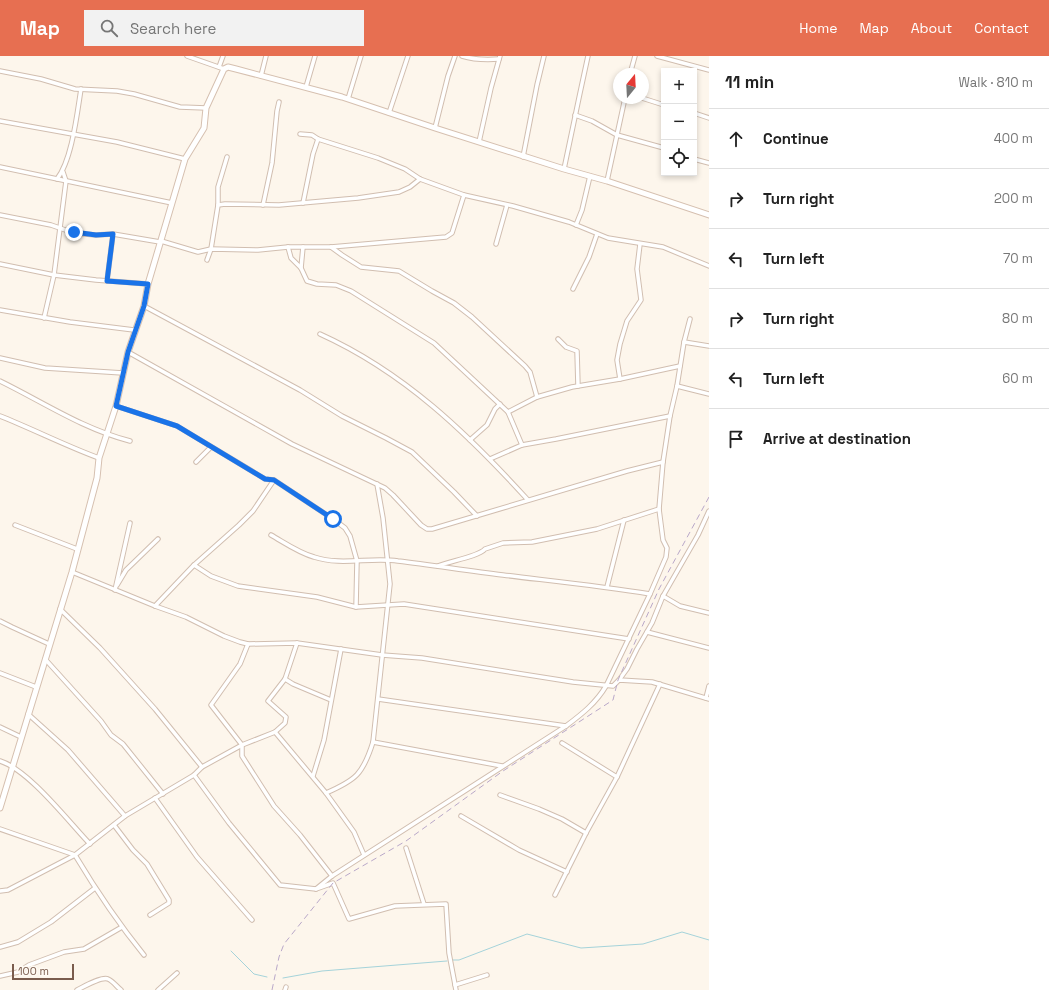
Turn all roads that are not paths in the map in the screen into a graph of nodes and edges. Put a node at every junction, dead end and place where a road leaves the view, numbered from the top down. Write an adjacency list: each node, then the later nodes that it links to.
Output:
1 (187, 56): 16 (street)
2 (223, 56): 16 (street)
3 (266, 56): 20 (street)
4 (315, 56): 21 (street)
5 (361, 56): 23 (street)
6 (408, 56): 29 (street)
7 (455, 56): 34 (street)
8 (462, 56): 14 (street)
9 (544, 56): 42 (street)
10 (588, 56): 31 (street)
11 (635, 56): 17 (street)
12 (657, 56): 15 (street)
13 (681, 56): 15 (street)
14 (499, 58): 39 (street)
15 (680, 62): 18 (street)
16 (221, 68): 20 (street); 28 (street)
17 (632, 68)
18 (709, 70)
19 (0, 71): 22 (street)
20 (261, 76): 21 (street)
21 (306, 87): 23 (street)
22 (81, 89): 28 (street); 35 (street)
23 (348, 99): 29 (street)
24 (649, 100): 26 (street)
25 (279, 102): 58 (street)
26 (661, 103)
27 (624, 104): 37 (street)
28 (206, 108): 43 (street)
29 (389, 113): 34 (street)
30 (697, 114): 32 (street)
31 (575, 116): 37 (street); 47 (street)
32 (709, 118)
33 (0, 121): 35 (street)
34 (435, 128): 39 (street)
35 (74, 134): 43 (street); 48 (street)
36 (300, 134): 38 (street)
37 (617, 135): 40 (street); 53 (street)
38 (318, 139): 51 (street); 56 (street)
39 (479, 142): 42 (street)
40 (661, 147)
41 (227, 157): 57 (street)
42 (523, 157): 47 (street)
43 (185, 159): 55 (street)
44 (697, 160): 45 (street)
45 (709, 163)
46 (0, 167): 50 (street)
47 (564, 169): 49 (street)
48 (62, 172): 50 (street); 52 (street)
49 (590, 176): 53 (street); 62 (street)
50 (57, 179): 52 (street)
51 (420, 179): 54 (street); 56 (street)
52 (66, 181): 55 (street); 63 (street)
53 (607, 181): 61 (street)
54 (464, 195): 59 (street); 71 (street)
55 (172, 203): 66 (street)
56 (303, 203): 58 (street)
57 (218, 205): 58 (street); 72 (street)
58 (263, 205)
59 (507, 205): 62 (street); 67 (street)
60 (0, 215): 63 (street)
61 (709, 215)
62 (576, 225): 65 (street)
63 (60, 228): 64 (street); 77 (street)
64 (113, 234): 66 (street); 78 (street)
65 (597, 234): 68 (street); 80 (street)
66 (160, 241): 72 (street); 79 (street)
67 (496, 244)
68 (640, 244): 75 (street); 94 (street)
69 (288, 247): 70 (street); 72 (street); 76 (street)
70 (303, 247): 71 (street); 76 (street)
71 (331, 247): 99 (street)
72 (212, 249): 73 (street)
73 (206, 260)
74 (0, 264): 77 (street)
75 (709, 266)
76 (301, 268): 100 (street)
77 (54, 275): 78 (street); 83 (street)
78 (107, 281): 79 (street)
79 (148, 284): 81 (street)
80 (574, 289)
81 (144, 306): 85 (street); 119 (street)
82 (0, 310): 83 (street)
83 (44, 318): 85 (street)
84 (690, 319): 88 (street)
85 (134, 330): 90 (street)
86 (320, 334): 106 (street)
87 (558, 339): 96 (street)
88 (684, 342): 89 (street); 92 (street)
89 (709, 346)
90 (128, 352): 93 (street); 115 (street)
91 (0, 358): 93 (street)
92 (680, 366): 94 (street); 97 (street)
93 (123, 373): 101 (street)
94 (620, 379): 96 (street)
95 (0, 381): 105 (street)
96 (578, 386): 99 (street)
97 (677, 386): 98 (street); 104 (street)
98 (709, 394)
99 (537, 397): 102 (street)
100 (500, 404): 102 (street); 106 (street)
101 (116, 406): 105 (street); 109 (street)
102 (508, 412): 108 (street)
103 (0, 416): 110 (street)
104 (670, 416): 108 (street); 113 (street)
105 (107, 435): 107 (street); 110 (street)
106 (470, 440): 111 (street)
107 (130, 441)
108 (522, 445): 111 (street)
109 (211, 447): 112 (street); 114 (street)
110 (99, 458): 125 (street)
111 (490, 458): 116 (street)
112 (196, 462)
113 (663, 462): 116 (street); 117 (street)
114 (274, 480): 127 (street); 128 (street)
115 (377, 484): 119 (street); 126 (street)
116 (528, 500): 119 (street)
117 (659, 509): 120 (street); 133 (street)
118 (709, 511): 134 (street)
119 (477, 516)
120 (624, 520): 129 (street); 131 (street)
121 (130, 523): 132 (street)
122 (15, 526): 125 (street)
123 (271, 535): 127 (street)
124 (158, 539): 132 (street)
125 (77, 549): 130 (street)
126 (388, 560): 127 (street); 129 (street); 136 (street)
127 (356, 561): 137 (street)
128 (194, 565): 135 (street); 137 (street)
129 (437, 566): 131 (street)
130 (72, 572): 132 (street); 138 (street)
131 (607, 587): 133 (street)
132 (115, 590): 135 (street)
133 (650, 594): 142 (street)
134 (663, 596): 139 (street); 141 (street)
135 (155, 606): 145 (street)
136 (388, 606): 137 (street); 142 (street); 148 (street)
137 (356, 607)
138 (60, 609): 144 (street); 171 (street)
139 (709, 613)
140 (0, 621): 144 (street)
141 (647, 632): 146 (street); 152 (street)
142 (629, 638): 154 (street)
143 (297, 642): 145 (street); 147 (street); 151 (street)
144 (49, 644): 149 (street)
145 (248, 644): 167 (street)
146 (709, 648)
147 (341, 649): 148 (street); 159 (street)
148 (382, 655): 154 (street); 157 (street)
149 (45, 659): 156 (street); 176 (street)
150 (0, 672): 156 (street)
151 (285, 679): 159 (street); 163 (street)
152 (619, 680): 153 (street); 154 (street)
153 (660, 684): 158 (street); 174 (street)
154 (606, 686): 161 (street)
155 (709, 686): 158 (street)
156 (36, 687): 160 (street)
157 (378, 699): 161 (street); 165 (street)
158 (707, 699)
159 (331, 700): 173 (street)
160 (28, 714): 164 (street); 180 (street)
161 (566, 726): 169 (street)
162 (0, 727): 164 (street)
163 (274, 732): 167 (street); 173 (street)
164 (21, 737): 170 (street)
165 (373, 742): 169 (street); 175 (street)
166 (562, 743): 174 (street)
167 (242, 745): 171 (street); 190 (street)
168 (0, 761): 170 (street)
169 (502, 766): 188 (street)
170 (12, 767): 179 (street); 185 (street)
171 (202, 767): 172 (street)
172 (194, 775): 176 (street); 192 (street)
173 (313, 776): 175 (street)
174 (618, 777): 184 (street)
175 (326, 792): 188 (street)
176 (163, 794): 178 (street)
177 (500, 794): 184 (street)
178 (155, 798): 180 (street); 197 (street)
179 (0, 808)
180 (125, 816): 182 (street)
181 (461, 816): 189 (street)
182 (114, 825): 185 (street); 196 (street)
183 (0, 829): 187 (street)
184 (586, 834): 189 (street)
185 (90, 844): 187 (street)
186 (406, 848): 195 (street)
187 (75, 854): 191 (street); 193 (street)
188 (364, 855): 190 (street)
189 (567, 872): 194 (street)
190 (332, 876): 192 (street)
191 (95, 888): 198 (street); 199 (street)
192 (316, 889): 195 (street)
193 (0, 891)
194 (554, 895)
195 (424, 904): 204 (street)
196 (150, 915)
197 (252, 920)
198 (122, 927): 200 (street); 203 (street)
199 (0, 947)
200 (144, 955)
201 (177, 973): 207 (street)
202 (487, 975): 204 (street)
203 (0, 976)
204 (455, 985): 208 (street)
205 (77, 990): 206 (street)
206 (121, 990)
207 (158, 990)
208 (456, 990)

